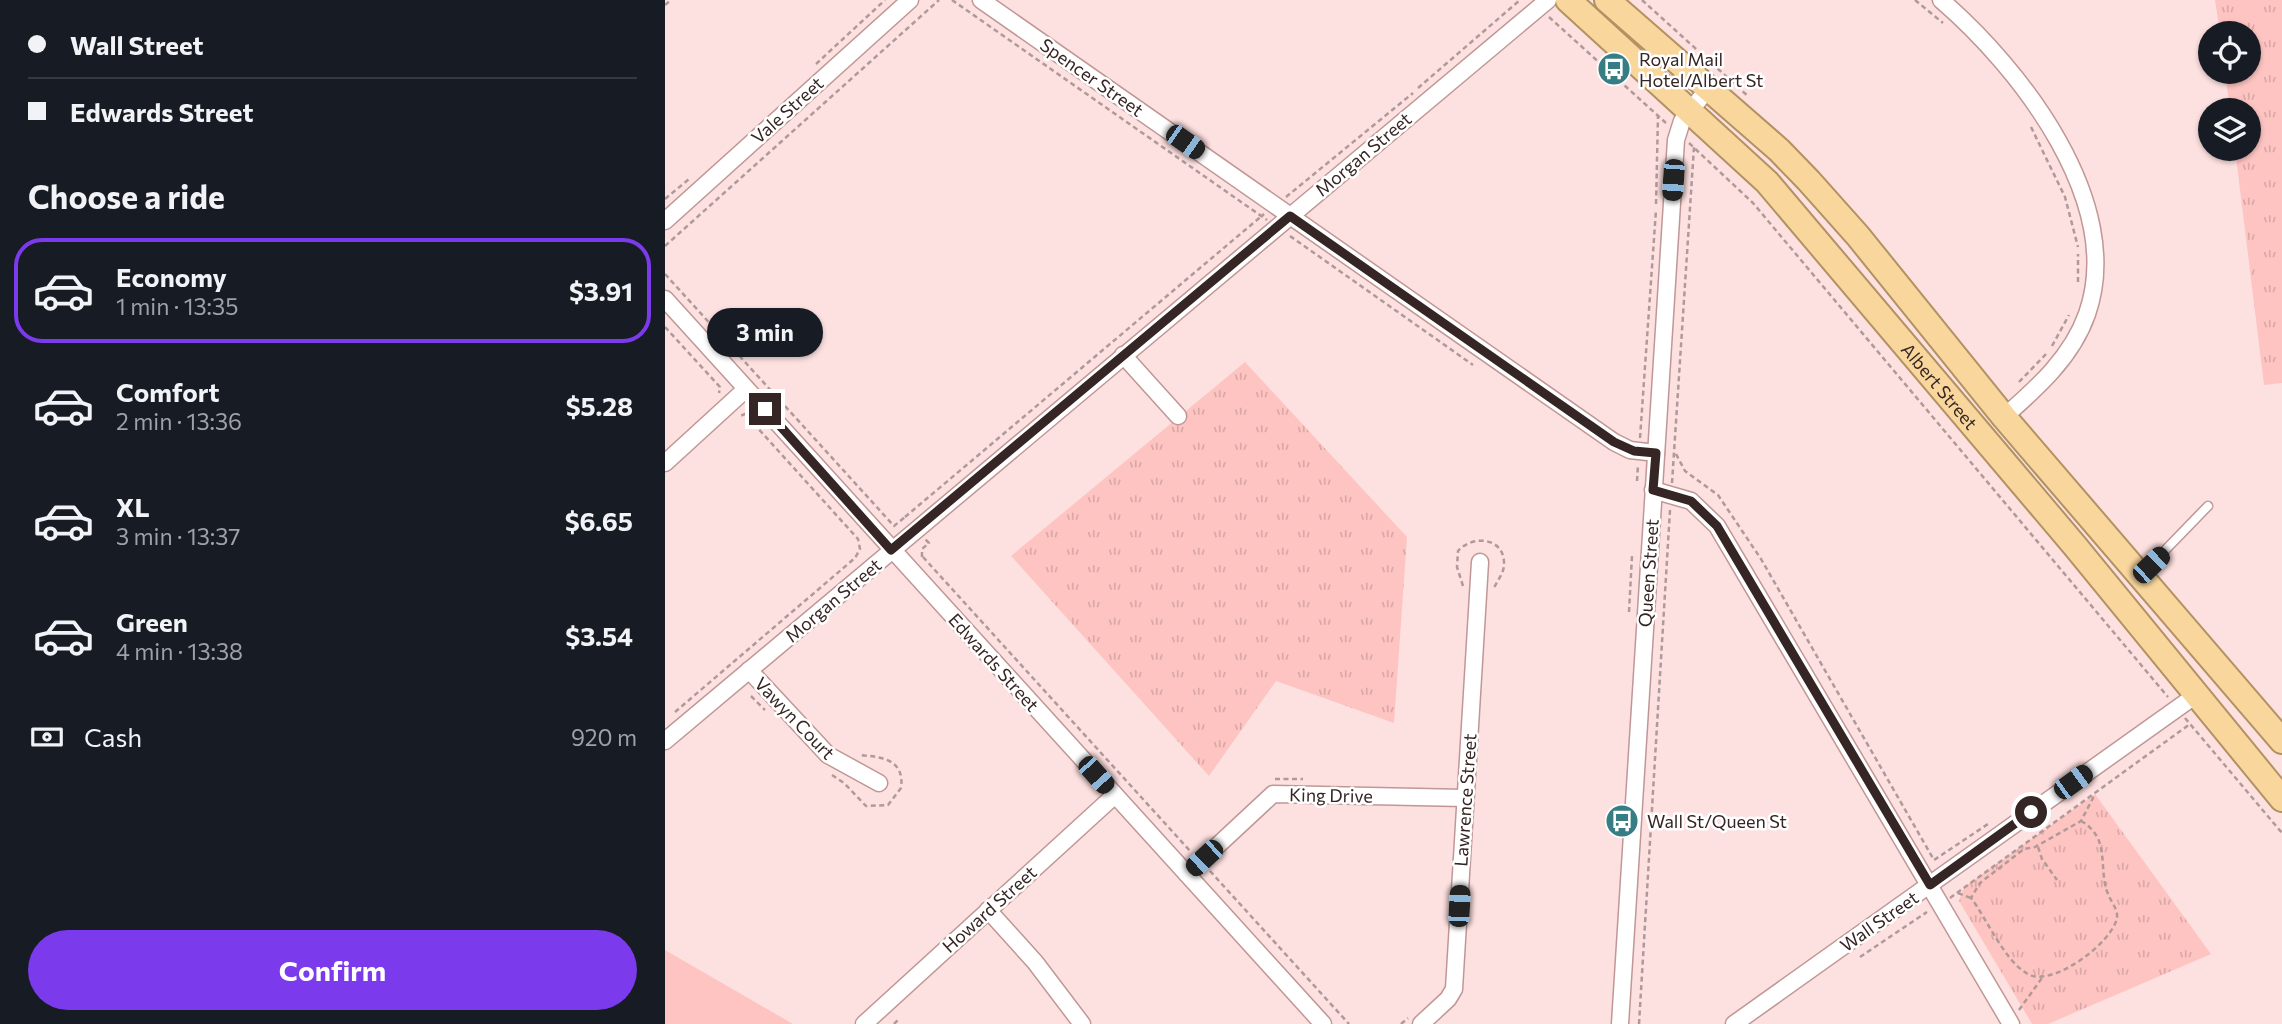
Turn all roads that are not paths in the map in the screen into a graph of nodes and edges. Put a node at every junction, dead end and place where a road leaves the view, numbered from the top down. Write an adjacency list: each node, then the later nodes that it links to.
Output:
1 (909, 0): 10 (street, Vale Street)
2 (981, 0): 9 (street, Spencer Street)
3 (1568, 0): 8 (highway, Albert Street)
4 (1607, 0): 7 (highway, Albert Street)
5 (1941, 0): 15 (street)
6 (1543, 4): 9 (street, Morgan Street)
7 (1707, 90): 8 (street, Queen Street); 15 (highway, Albert Street)
8 (1689, 111): 16 (street, Queen Street); 21 (highway, Albert Street)
9 (1290, 216): 12 (street, Morgan Street); 16 (street, Spencer Street)
10 (665, 221)
11 (665, 299): 13 (street, Edwards Street)
12 (1123, 355): 14 (street); 22 (street, Morgan Street)
13 (747, 389): 17 (street); 22 (street, Edwards Street)
14 (1178, 416)
15 (2004, 417): 20 (highway, Albert Street)
16 (1656, 453): 18 (street, Queen Street)
17 (665, 463)
18 (1653, 490): 34 (street); 41 (street, Queen Street)
19 (2208, 506): 24 (lane)
20 (2098, 527): 21 (highway); 24 (highway, Albert Street)
21 (2075, 546): 26 (highway, Albert Street)
22 (891, 550): 25 (street, Morgan Street); 30 (street, Edwards Street)
23 (1480, 562): 31 (street, Lawrence Street)
24 (2140, 576): 28 (highway, Albert Street)
25 (749, 670): 27 (street, Morgan Street); 29 (street, Vawyn Court)
26 (2186, 701): 32 (highway, Albert Street); 34 (street, Wall Street)
27 (665, 741)
28 (2282, 741)
29 (880, 783)
30 (1115, 795): 33 (street, Edwards Street); 35 (street, Howard Street)
31 (1465, 798): 33 (street, King Drive); 36 (street, Lawrence Street)
32 (2282, 799)
33 (1187, 874): 40 (street, Edwards Street)
34 (1930, 885): 37 (street); 42 (street, Wall Street)
35 (988, 910): 38 (street, Howard Street); 39 (street)
36 (1416, 1019)
37 (2009, 1021)
38 (864, 1024)
39 (1082, 1024)
40 (1323, 1024)
41 (1620, 1024)
42 (1734, 1024)

